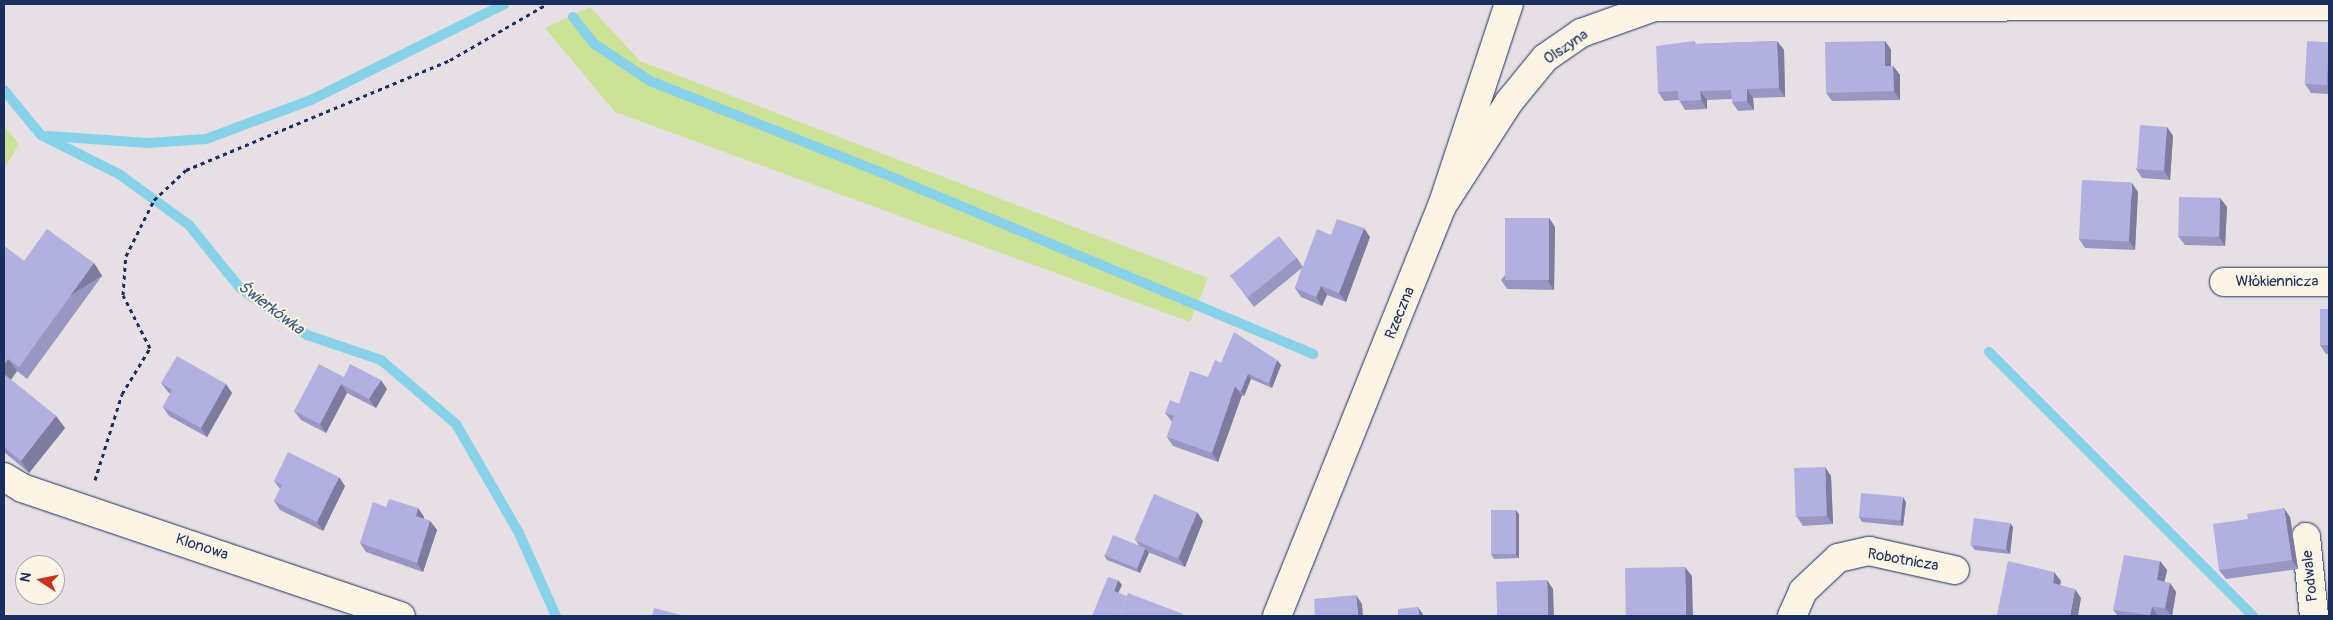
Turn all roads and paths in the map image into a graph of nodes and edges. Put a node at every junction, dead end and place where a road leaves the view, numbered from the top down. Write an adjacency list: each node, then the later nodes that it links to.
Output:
1 (547, 4): 9 (path)
2 (1509, 4): 5 (street, Rzeczna)
3 (2138, 6): 4 (street, Olszyna); 5 (street, Olszyna)
4 (2329, 6)
5 (1442, 206): 13 (street, Rzeczna)
6 (2224, 282): 7 (street, Włókiennicza)
7 (2329, 282)
8 (4, 476): 9 (street, Klonowa)
9 (84, 508): 12 (street, Klonowa)
10 (2306, 537): 15 (street, Podwale)
11 (1955, 570): 14 (street, Robotnicza)
12 (401, 616)
13 (1277, 616)
14 (1792, 616)
15 (2314, 616)

